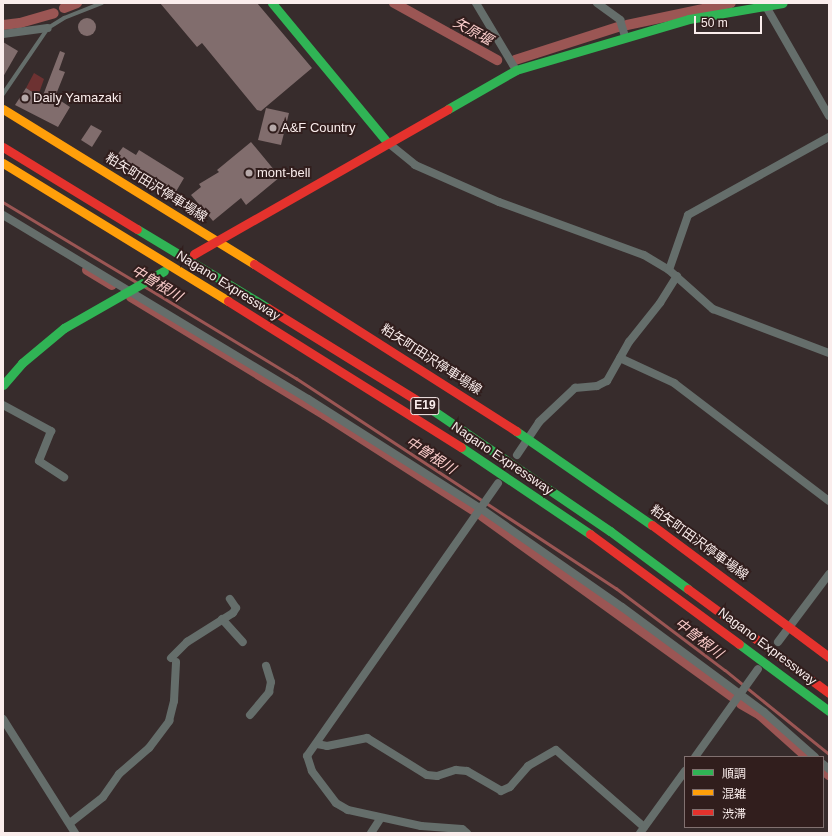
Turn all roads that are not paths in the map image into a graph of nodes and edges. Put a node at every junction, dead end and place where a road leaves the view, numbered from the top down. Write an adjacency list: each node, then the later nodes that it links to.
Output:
1 (102, 3): 7 (lane)
2 (272, 3): 15 (main road)
3 (476, 3): 10 (street)
4 (597, 3): 9 (street)
5 (782, 3): 6 (main road)
6 (765, 5): 9 (main road); 13 (street)
7 (48, 28): 8 (street); 11 (lane)
8 (3, 34)
9 (625, 36): 10 (main road)
10 (516, 70): 15 (main road)
11 (3, 94)
12 (3, 109): 19 (main road, 粕矢町田沢停車場線)
13 (829, 116)
14 (829, 137): 21 (street)
15 (387, 142): 19 (main road); 21 (street)
16 (3, 147): 44 (main road, Nagano Expressway / E19)
17 (3, 163): 46 (main road, Nagano Expressway / E19)
18 (3, 215): 24 (street)
19 (218, 241): 20 (main road); 29 (main road, 粕矢町田沢停車場線)
20 (194, 254)
21 (669, 270): 23 (street)
22 (164, 271): 24 (main road)
23 (677, 276): 25 (street); 26 (street)
24 (130, 290): 27 (main road); 34 (street)
25 (829, 353)
26 (620, 358): 29 (street); 33 (street)
27 (3, 385)
28 (3, 405): 31 (street)
29 (528, 439): 30 (street); 38 (main road, 粕矢町田沢停車場線)
30 (517, 455)
31 (64, 477)
32 (498, 483): 34 (street)
33 (829, 501)
34 (480, 508): 45 (street); 49 (street)
35 (829, 574): 38 (street)
36 (230, 599): 37 (street)
37 (222, 619): 39 (street); 54 (street)
38 (790, 626): 40 (street); 41 (main road, 粕矢町田沢停車場線)
39 (243, 642)
40 (778, 642)
41 (829, 657)
42 (266, 666): 47 (street)
43 (758, 669): 45 (street)
44 (829, 693)
45 (740, 695): 50 (street); 51 (street)
46 (829, 711)
47 (250, 715)
48 (3, 719): 54 (street)
49 (317, 744): 53 (street); 55 (street)
50 (696, 756)
51 (814, 756)
52 (684, 772): 55 (street)
53 (380, 819): 57 (street); 58 (street)
54 (70, 823): 56 (street)
55 (642, 830)
56 (75, 833)
57 (371, 833)
58 (467, 833)

